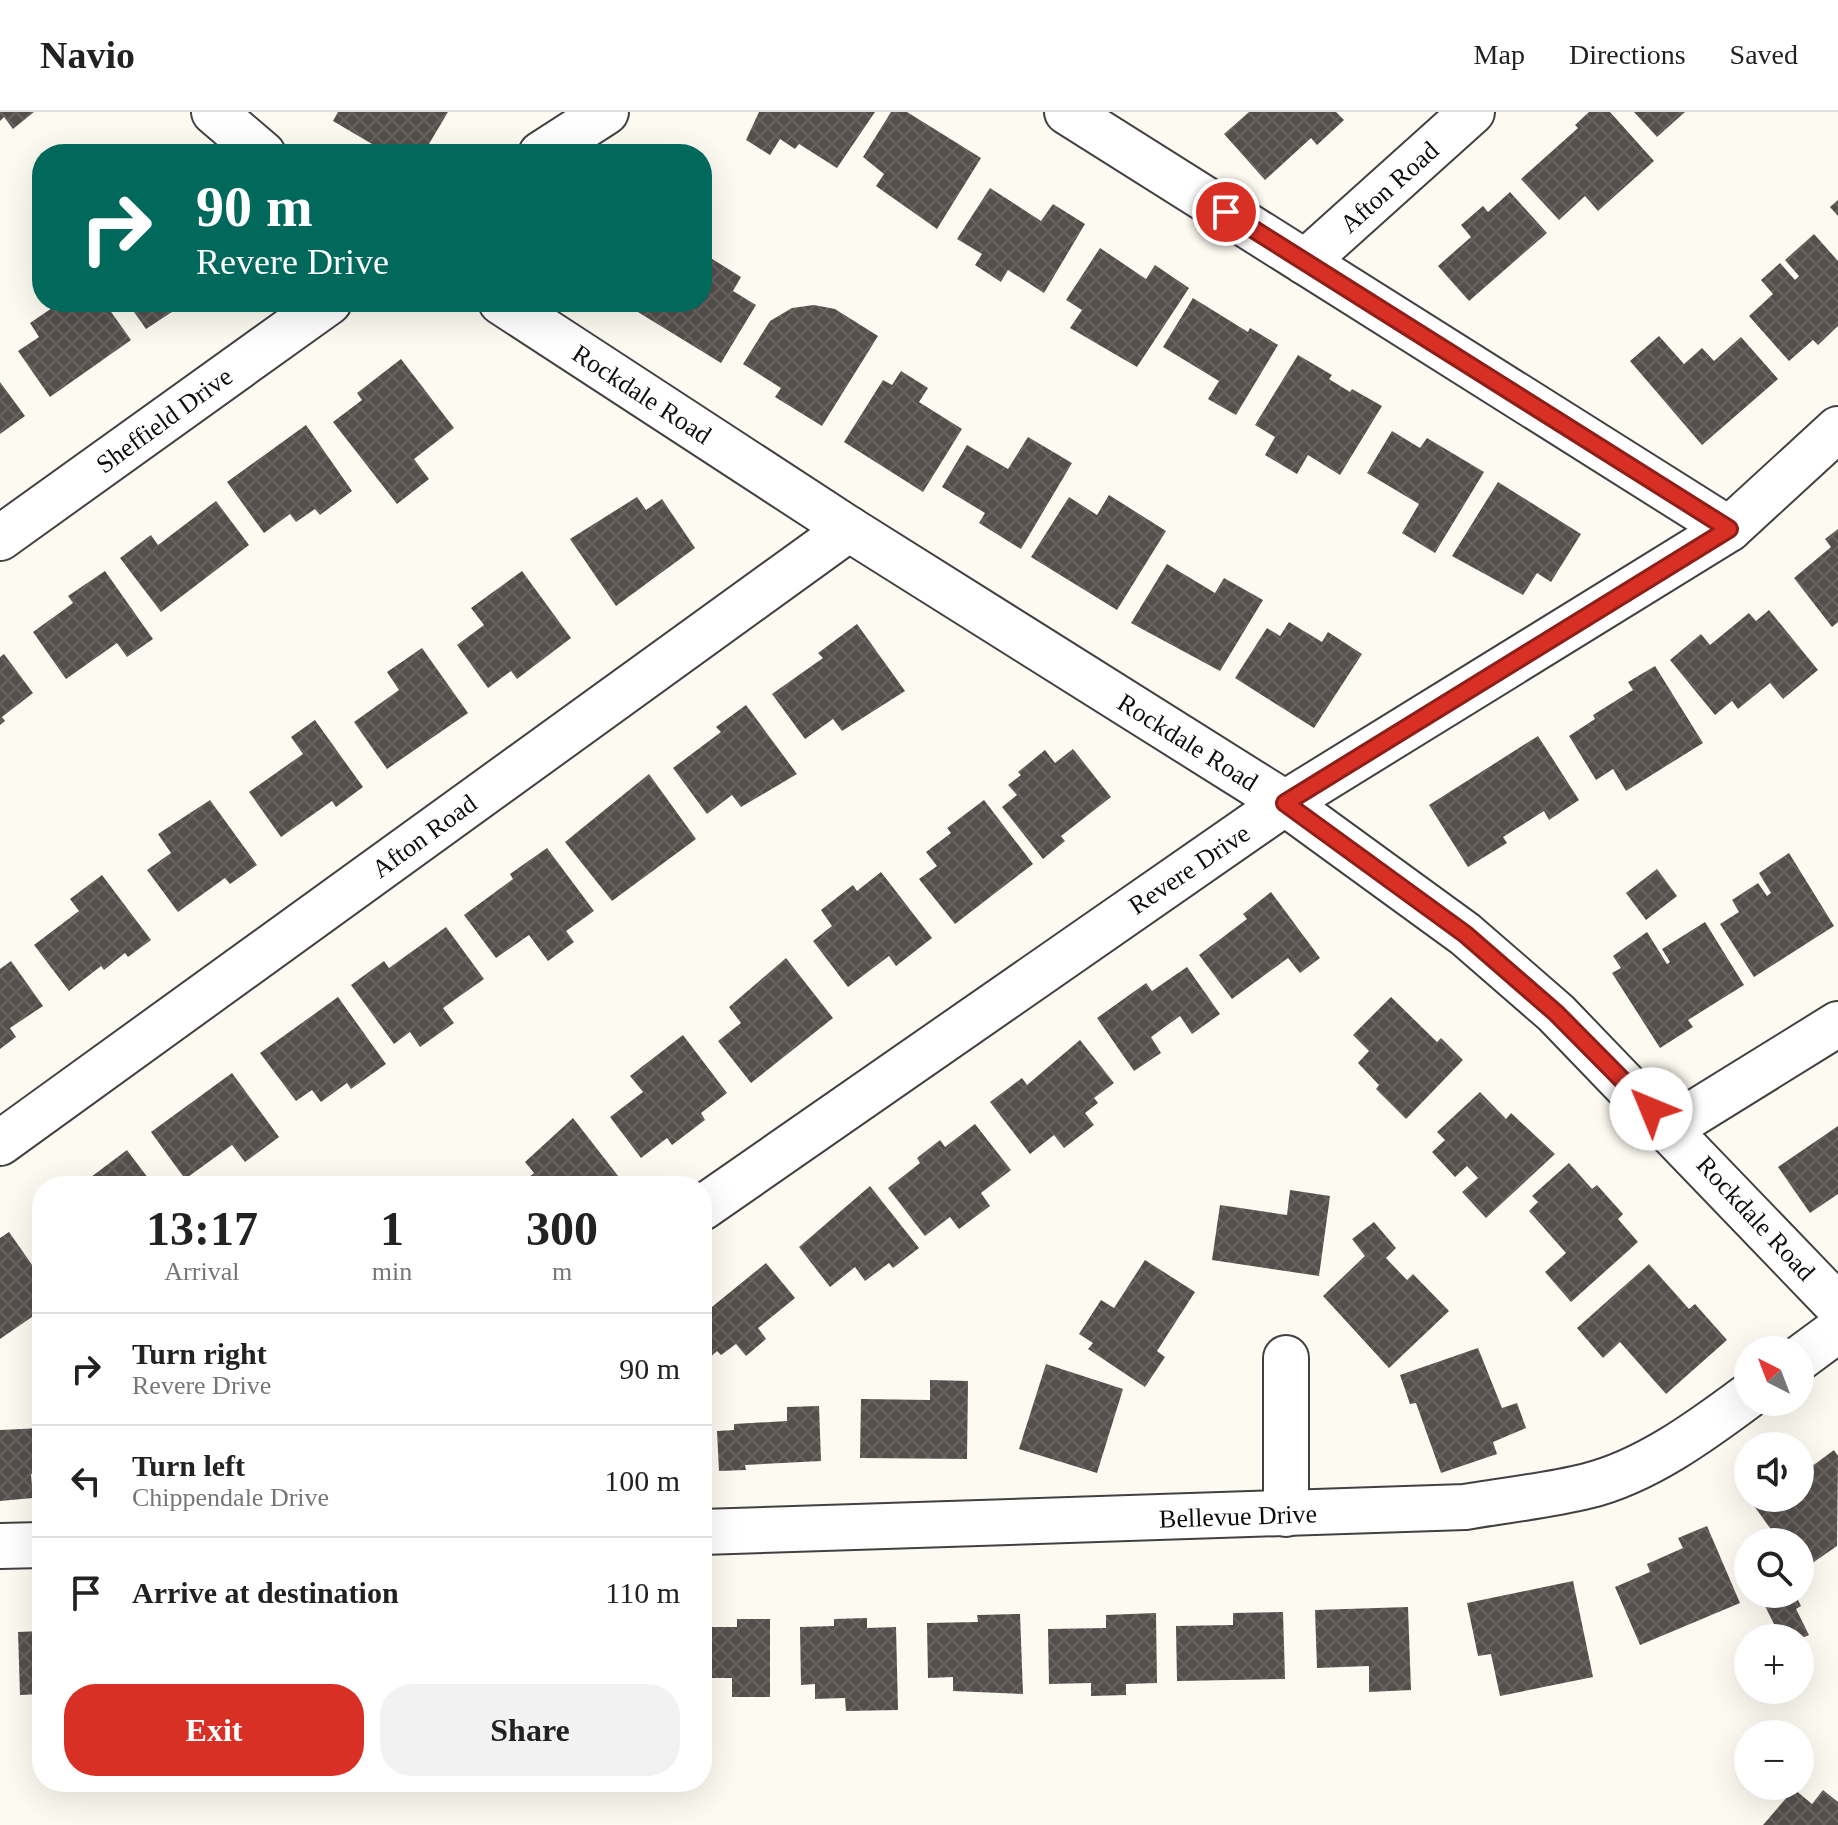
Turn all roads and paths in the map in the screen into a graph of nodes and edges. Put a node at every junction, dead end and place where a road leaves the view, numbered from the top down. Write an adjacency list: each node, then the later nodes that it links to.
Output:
1 (214, 112): 5 (street)
2 (606, 112): 6 (street)
3 (1067, 112): 7 (street)
4 (1472, 112): 7 (street, Afton Road)
5 (251, 144)
6 (556, 144)
7 (1305, 262): 12 (street)
8 (315, 312): 13 (street, Sheffield Drive)
9 (516, 312): 11 (street, Rockdale Road)
10 (1838, 429): 12 (street, Revere Drive)
11 (849, 529): 14 (street, Rockdale Road); 17 (street, Afton Road)
12 (1729, 529): 14 (street, Revere Drive)
13 (0, 538)
14 (1285, 803): 16 (street, Rockdale Road); 18 (street, Revere Drive)
15 (1838, 1024): 16 (street)
16 (1670, 1128): 19 (street, Rockdale Road)
17 (0, 1143)
18 (712, 1201)
19 (1838, 1306)
20 (1838, 1330): 21 (street)
21 (1814, 1348)
22 (1286, 1358): 24 (street)
23 (1734, 1406): 24 (street, Bellevue Drive)
24 (1286, 1514): 25 (street, Bellevue Drive)
25 (712, 1532)
26 (32, 1545): 27 (street)
27 (0, 1546)

